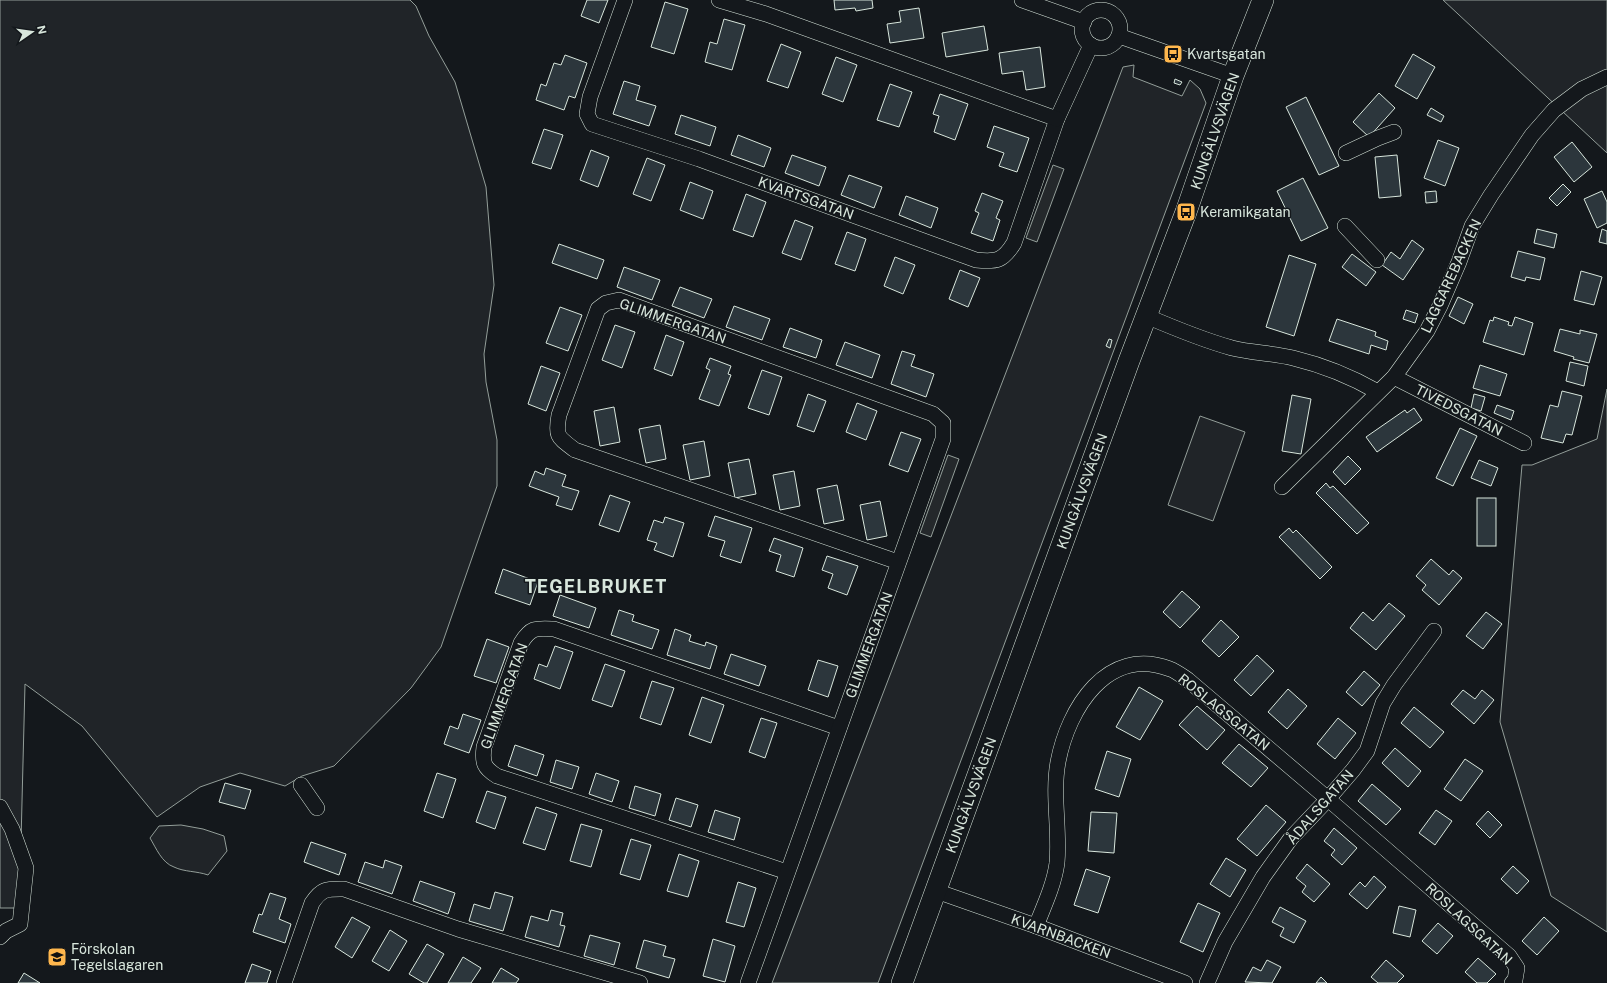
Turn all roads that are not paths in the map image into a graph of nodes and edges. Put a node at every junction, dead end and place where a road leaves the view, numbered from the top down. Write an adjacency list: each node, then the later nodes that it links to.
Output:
1 (625, 0): 11 (street, KVARTSGATAN)
2 (719, 0): 11 (street)
3 (1022, 0): 6 (street)
4 (1263, 0): 9 (main road, KUNGÄLVSVÄGEN)
5 (1106, 5): 6 (street); 7 (street)
6 (1084, 22): 8 (street)
7 (1119, 36): 8 (street); 9 (street)
8 (1091, 45): 11 (street, KVARTSGATAN)
9 (1233, 76): 16 (main road, KUNGÄLVSVÄGEN)
10 (1607, 78): 17 (street, LAGGAREBACKEN)
11 (1057, 119)
12 (1394, 132): 13 (street)
13 (1346, 153)
14 (1345, 226): 15 (street)
15 (1377, 260)
16 (1146, 316): 18 (street); 29 (main road, KUNGÄLVSVÄGEN)
17 (1394, 377): 18 (street, LAGGAREBACKEN); 19 (street, TIVEDSGATAN)
18 (1378, 392): 20 (street, LAGGAREBACKEN)
19 (1524, 444)
20 (1282, 487)
21 (898, 562): 21 (street, GLIMMERGATAN); 23 (street, GLIMMERGATAN)
22 (1434, 631): 25 (street, ÅDALSGATAN)
23 (839, 728): 28 (street, GLIMMERGATAN); 28 (street, GLIMMERGATAN)
24 (301, 785): 27 (street)
25 (1328, 799): 30 (street, ROSLAGSGATAN); 37 (street, ÅDALSGATAN); 38 (street, ROSLAGSGATAN)
26 (0, 808): 31 (street)
27 (317, 808)
28 (787, 872): 34 (street, GLIMMERGATAN)
29 (936, 892): 30 (street, KVARNBACKEN); 35 (main road, KUNGÄLVSVÄGEN)
30 (1036, 926): 36 (street, KVARNBACKEN)
31 (0, 938)
32 (284, 983): 33 (street)
33 (640, 983)
34 (748, 983)
35 (902, 983)
36 (1185, 983)
37 (1207, 983)
38 (1512, 983)

